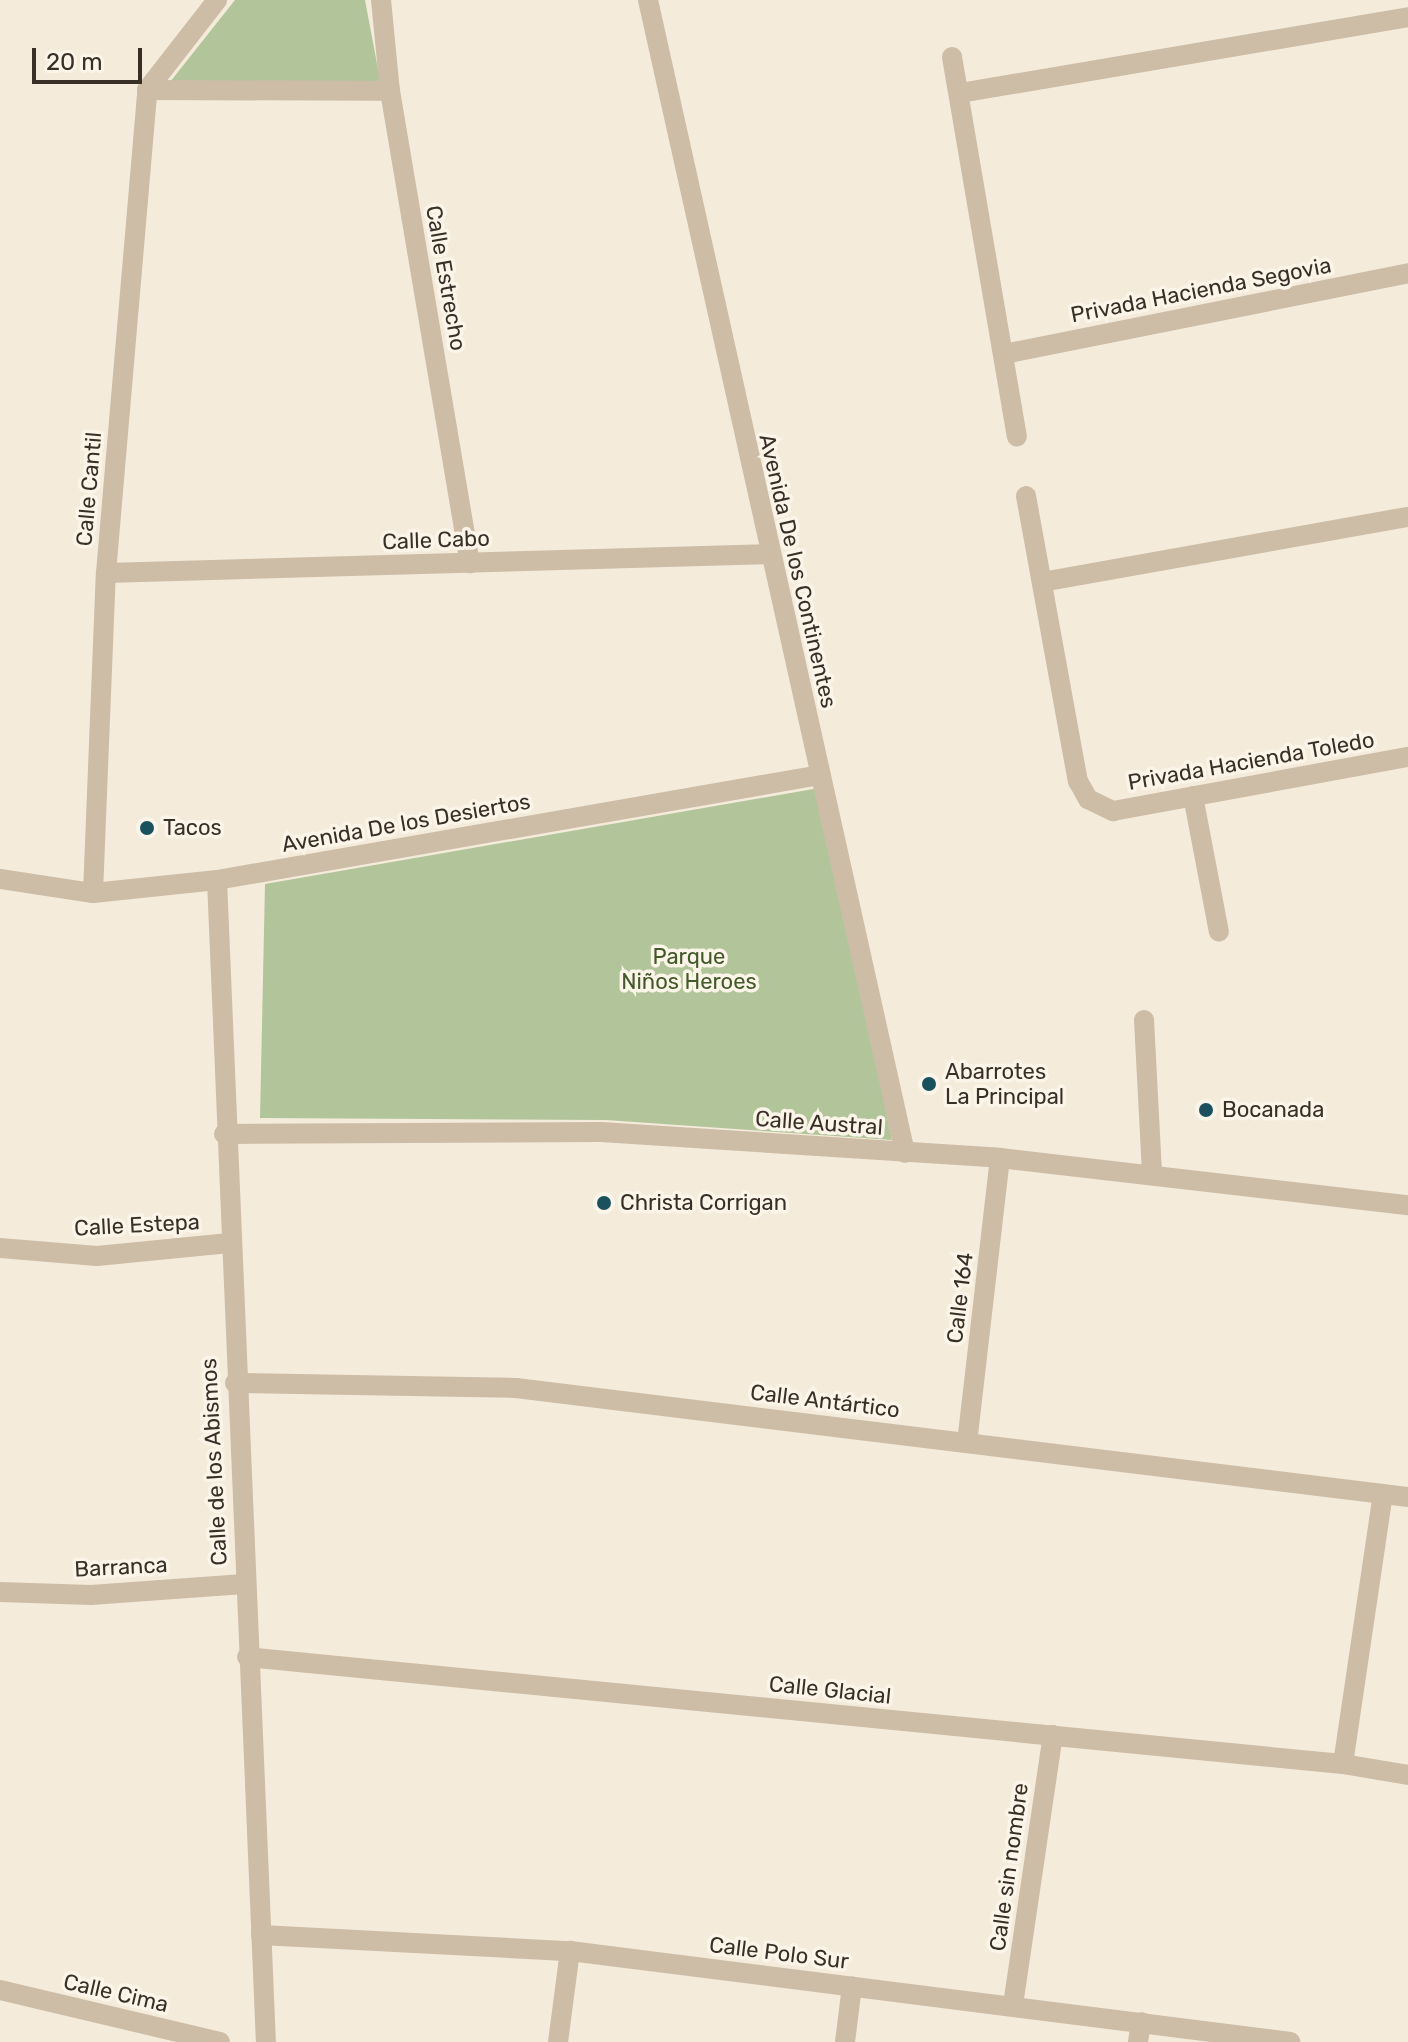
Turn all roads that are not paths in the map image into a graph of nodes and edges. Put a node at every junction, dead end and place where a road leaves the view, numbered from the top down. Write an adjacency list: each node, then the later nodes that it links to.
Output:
1 (217, 0): 6 (street)
2 (381, 0): 7 (street, Calle Estrecho)
3 (648, 0): 14 (street, Avenida De los Continentes)
4 (1408, 17): 8 (street)
5 (952, 57): 8 (street)
6 (147, 90): 7 (street); 16 (street, Calle Cantil)
7 (390, 91): 15 (street, Calle Estrecho)
8 (960, 93): 10 (street)
9 (1408, 273): 10 (street, Privada Hacienda Segovia)
10 (1004, 354): 11 (street)
11 (1017, 436)
12 (1026, 496): 17 (street, Privada Hacienda Toledo)
13 (1408, 517): 17 (street)
14 (768, 554): 15 (street, Calle Cabo); 19 (street, Avenida De los Continentes)
15 (470, 563): 16 (street, Calle Cabo)
16 (106, 573): 23 (street, Calle Cantil)
17 (1042, 582): 20 (street, Privada Hacienda Toledo)
18 (1408, 757): 20 (street, Privada Hacienda Toledo)
19 (820, 775): 22 (street, Avenida De los Desiertos); 27 (street, Avenida De los Continentes)
20 (1193, 796): 24 (street)
21 (0, 879): 23 (street, Avenida De los Desiertos)
22 (217, 880): 23 (street, Avenida De los Desiertos); 26 (street, Calle de los Abismos)
23 (93, 893)
24 (1219, 932)
25 (1144, 1020): 29 (street)
26 (224, 1134): 27 (street, Calle Austral); 31 (street, Calle de los Abismos)
27 (905, 1153): 28 (street, Calle Austral)
28 (1000, 1158): 29 (street, Calle Austral); 34 (street, Calle 164)
29 (1152, 1173): 30 (street, Calle Austral)
30 (1408, 1205)
31 (229, 1243): 32 (street, Calle Estepa); 33 (street, Calle de los Abismos)
32 (0, 1248)
33 (235, 1383): 34 (street, Calle Antártico); 37 (street, Calle de los Abismos)
34 (967, 1443): 35 (street, Calle Antártico)
35 (1383, 1494): 36 (street, Calle Antártico); 41 (street)
36 (1408, 1497)
37 (244, 1584): 38 (street, Barranca); 39 (street, Calle de los Abismos)
38 (0, 1592)
39 (247, 1657): 40 (street, Calle Glacial); 43 (street, Calle de los Abismos)
40 (1053, 1735): 41 (street, Calle Glacial); 47 (street, Calle sin nombre)
41 (1343, 1764): 42 (street, Calle Glacial)
42 (1408, 1775)
43 (261, 1935): 44 (street, Calle Polo Sur); 50 (street, Calle de los Abismos)
44 (570, 1951): 45 (street, Calle Polo Sur); 51 (street)
45 (852, 1986): 47 (street, Calle Polo Sur); 52 (street)
46 (0, 1990): 49 (street, Calle Cima)
47 (1013, 2005): 48 (street, Calle Polo Sur)
48 (1140, 2032): 53 (street, Calle Polo Sur)
49 (220, 2042)
50 (266, 2042)
51 (558, 2042)
52 (845, 2042)
53 (1290, 2042)

